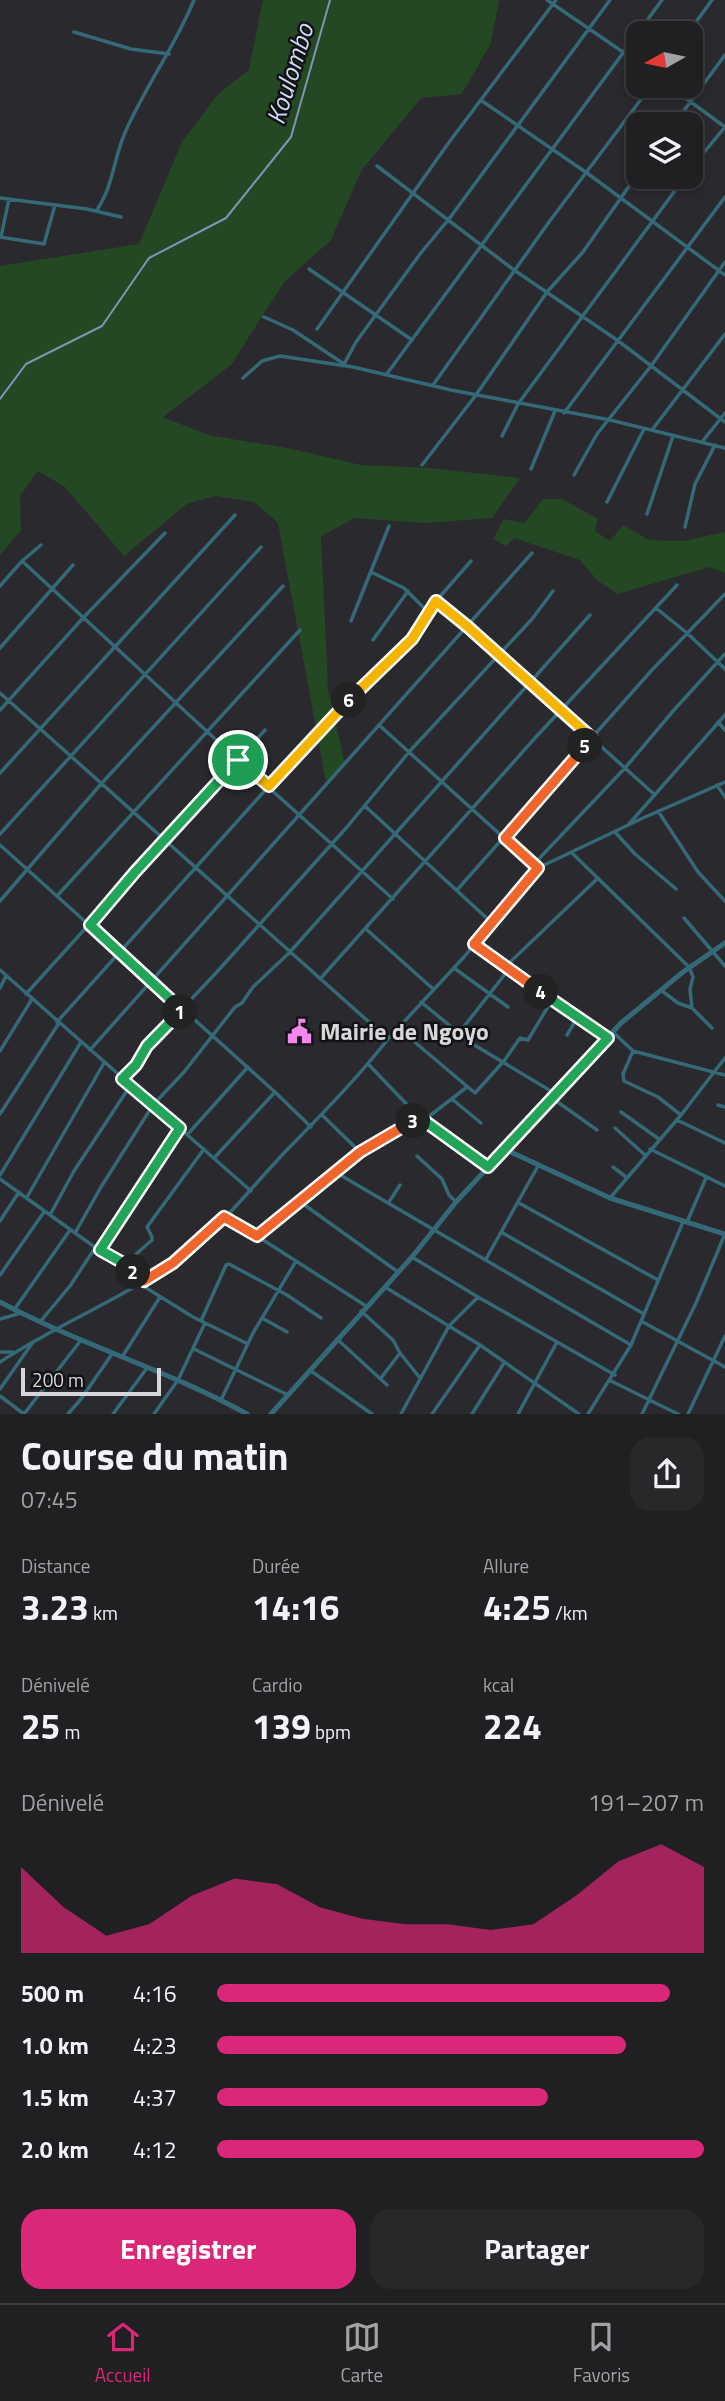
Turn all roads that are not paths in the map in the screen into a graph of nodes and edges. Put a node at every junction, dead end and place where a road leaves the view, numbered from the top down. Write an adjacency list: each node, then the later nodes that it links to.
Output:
1 (194, 0): 12 (street)
2 (547, 0): 7 (street)
3 (556, 0): 7 (street)
4 (610, 0): 9 (street)
5 (662, 0): 11 (street)
6 (712, 0): 8 (street)
7 (553, 5): 9 (street); 18 (street)
8 (697, 21)
9 (589, 29): 11 (street); 20 (street)
10 (75, 32): 12 (street)
11 (623, 52): 13 (street); 22 (street)
12 (169, 54): 34 (street)
13 (626, 54)
14 (725, 55): 17 (street)
15 (642, 98): 25 (street)
16 (686, 98): 17 (street)
17 (691, 101): 19 (street); 21 (street)
18 (482, 102): 20 (street); 28 (street)
19 (683, 112)
20 (517, 125): 22 (street); 36 (street)
21 (725, 127): 23 (street)
22 (552, 149): 25 (street); 39 (street)
23 (703, 154)
24 (377, 166): 28 (street)
25 (587, 173): 31 (street); 43 (street)
26 (627, 189): 31 (street)
27 (676, 189): 37 (street)
28 (414, 193): 36 (street); 46 (street)
29 (725, 197): 40 (street)
30 (0, 198): 32 (street)
31 (620, 198): 37 (street); 47 (street)
32 (9, 199): 33 (street); 38 (street)
33 (55, 205): 34 (street); 38 (street)
34 (96, 211): 35 (street)
35 (121, 217)
36 (449, 219): 39 (street); 48 (street)
37 (652, 221): 40 (street); 50 (street)
38 (0, 237)
39 (482, 243): 43 (street); 53 (street)
40 (687, 247): 44 (street); 54 (street)
41 (725, 262): 44 (street)
42 (309, 269): 46 (street)
43 (514, 270): 47 (street); 59 (street)
44 (719, 270): 45 (street); 56 (street)
45 (725, 275)
46 (342, 292): 48 (street); 51 (street)
47 (547, 292): 50 (street); 61 (street)
48 (377, 314): 53 (street); 55 (street)
49 (264, 317): 55 (street)
50 (584, 317): 54 (street); 62 (street)
51 (317, 329)
52 (725, 334): 60 (street)
53 (412, 340): 57 (street)
54 (617, 340): 56 (street); 64 (street)
55 (344, 365): 57 (street); 58 (street)
56 (651, 366): 60 (street); 66 (street)
57 (386, 374): 59 (street)
58 (243, 378)
59 (433, 385): 61 (street)
60 (684, 391): 67 (street); 69 (street)
61 (476, 395): 62 (street); 75 (street)
62 (518, 404): 63 (street); 70 (street)
63 (555, 411): 64 (street); 76 (street)
64 (564, 413): 66 (street)
65 (725, 413): 67 (street)
66 (610, 420): 68 (street); 77 (street)
67 (723, 420): 72 (street)
68 (644, 429): 69 (street); 78 (street)
69 (651, 431): 71 (street)
70 (502, 436)
71 (673, 436): 72 (street); 79 (street)
72 (702, 442): 73 (street)
73 (715, 445): 74 (street); 82 (street)
74 (725, 448)
75 (422, 465)
76 (531, 469)
77 (575, 475)
78 (607, 502)
79 (647, 514)
80 (235, 515): 108 (street)
81 (389, 526): 90 (street)
82 (685, 527)
83 (165, 533): 102 (street)
84 (41, 545): 87 (street)
85 (261, 547): 114 (street)
86 (532, 553): 104 (street)
87 (22, 561): 92 (street); 94 (street)
88 (471, 561): 98 (street)
89 (74, 565): 94 (street)
90 (371, 572): 95 (street); 103 (street)
91 (677, 585): 99 (street)
92 (0, 586)
93 (283, 586): 118 (street)
94 (52, 590): 102 (street); 109 (street)
95 (408, 591): 100 (street); 107 (street)
96 (552, 591): 110 (street)
97 (725, 594): 106 (street)
98 (436, 601): 100 (street); 104 (street)
99 (656, 608): 106 (street); 120 (street)
100 (429, 612): 138 (street)
101 (590, 615): 115 (street)
102 (83, 618): 108 (street); 117 (street)
103 (351, 621)
104 (468, 627): 110 (street); 123 (street)
105 (300, 631): 127 (street)
106 (687, 633): 112 (street); 128 (street)
107 (373, 640)
108 (115, 646): 114 (street); 124 (street)
109 (0, 648)
110 (499, 654): 115 (street); 129 (street)
111 (725, 654): 112 (street)
112 (718, 662): 113 (street); 132 (street)
113 (725, 668)
114 (146, 676): 118 (street); 130 (street)
115 (530, 682): 120 (street); 134 (street)
116 (0, 693): 117 (street)
117 (9, 701): 119 (street); 124 (street)
118 (176, 703): 127 (street); 136 (street)
119 (0, 710)
120 (561, 711): 128 (street); 142 (street)
121 (725, 715): 122 (street)
122 (718, 722): 126 (street); 139 (street)
123 (379, 725): 129 (street); 145 (street)
124 (39, 728): 130 (street); 133 (street)
125 (265, 730): 131 (street)
126 (725, 730)
127 (207, 732): 131 (street); 144 (street)
128 (592, 738): 132 (street); 150 (street)
129 (410, 752): 134 (street); 141 (street)
130 (71, 758): 136 (street); 148 (street)
131 (238, 760): 138 (street); 151 (street)
132 (625, 768): 139 (street); 156 (street)
133 (0, 773)
134 (442, 782): 142 (street); 149 (street)
135 (725, 782): 137 (street)
136 (102, 784): 144 (street); 157 (street)
137 (717, 785): 140 (street); 143 (street)
138 (269, 786): 145 (street); 158 (street)
139 (655, 794): 146 (street)
140 (725, 797)
141 (365, 806): 149 (street); 152 (street)
142 (473, 809): 150 (street); 155 (street)
143 (659, 811): 146 (street); 167 (street)
144 (133, 813): 151 (street); 163 (street)
145 (299, 814): 152 (street); 164 (street)
146 (628, 825): 147 (street)
147 (615, 832): 154 (street); 161 (street)
148 (0, 834)
149 (395, 835): 155 (street); 159 (street)
150 (505, 838): 156 (street); 162 (street)
151 (164, 841): 158 (street); 170 (street)
152 (332, 843): 159 (street); 171 (street)
153 (0, 845): 157 (street)
154 (572, 853): 156 (street); 160 (street)
155 (426, 862): 162 (street); 165 (street)
156 (536, 866): 169 (street)
157 (27, 870): 163 (street); 166 (street)
158 (196, 870): 164 (street); 176 (street)
159 (361, 870): 165 (street); 177 (street)
160 (598, 878): 179 (street); 181 (street)
161 (676, 889)
162 (457, 890): 169 (street)
163 (57, 896): 170 (street)
164 (226, 897): 171 (street); 185 (street)
165 (393, 899): 172 (street)
166 (0, 901)
167 (725, 901)
168 (684, 918): 175 (street)
169 (492, 923): 174 (street)
170 (90, 925): 176 (street); 190 (street)
171 (258, 925): 177 (street); 196 (street)
172 (366, 929): 184 (street); 187 (street)
173 (725, 943): 175 (street)
174 (474, 944): 180 (street); 181 (street)
175 (713, 951): 178 (street); 179 (street)
176 (121, 952): 185 (street); 198 (street)
177 (290, 952): 184 (street); 204 (street)
178 (725, 966)
179 (690, 967): 188 (street); 195 (street)
180 (454, 968): 187 (street); 189 (street)
181 (507, 968): 189 (street); 192 (street)
182 (0, 970): 183 (street)
183 (6, 976): 186 (street); 190 (street)
184 (320, 979): 206 (street)
185 (152, 981): 196 (street); 208 (street)
186 (0, 988)
187 (433, 989): 193 (street)
188 (662, 991): 195 (street); 201 (street)
189 (491, 993): 194 (street); 202 (street)
190 (26, 994): 191 (street)
191 (32, 999): 198 (street); 209 (street)
192 (552, 1000): 197 (street); 212 (street)
193 (421, 1002): 199 (street); 202 (street)
194 (508, 1007)
195 (692, 1009): 200 (street)
196 (182, 1010): 204 (street); 218 (street)
197 (577, 1018): 203 (street); 205 (street)
198 (58, 1023): 207 (street); 228 (street)
199 (398, 1028): 206 (street); 220 (street)
200 (712, 1028)
201 (613, 1032): 205 (street); 210 (street)
202 (458, 1034): 212 (street)
203 (567, 1035)
204 (213, 1036): 215 (street); 224 (street)
205 (608, 1038): 222 (street)
206 (388, 1040): 214 (street)
207 (81, 1042): 208 (street); 252 (street)
208 (90, 1050): 213 (street)
209 (0, 1051)
210 (634, 1051): 216 (street); 230 (street)
211 (725, 1058): 216 (street)
212 (504, 1061): 220 (street); 222 (street)
213 (104, 1063): 218 (street); 259 (street)
214 (369, 1065): 229 (street); 231 (street)
215 (248, 1068): 221 (street); 238 (street)
216 (714, 1072): 217 (street); 230 (street)
217 (725, 1075)
218 (122, 1079): 219 (street)
219 (130, 1086): 224 (street); 266 (street)
220 (467, 1087): 223 (street)
221 (275, 1092): 234 (street); 247 (street)
222 (554, 1096): 237 (street); 242 (street)
223 (452, 1098): 231 (street); 233 (street)
224 (152, 1105): 235 (street); 271 (street)
225 (718, 1105): 226 (street)
226 (725, 1107)
227 (621, 1112): 239 (street)
228 (0, 1114)
229 (322, 1115): 234 (street); 244 (street)
230 (681, 1115): 232 (street)
231 (421, 1119): 244 (street); 249 (street)
232 (677, 1119): 239 (street); 240 (street)
233 (481, 1123)
234 (311, 1127): 257 (street)
235 (180, 1128): 238 (street); 275 (street)
236 (615, 1128): 245 (street)
237 (597, 1130)
238 (187, 1135): 241 (street)
239 (659, 1139): 243 (street)
240 (725, 1143)
241 (204, 1149): 247 (street); 279 (street)
242 (504, 1149): 248 (street); 249 (street)
243 (650, 1149): 245 (street); 254 (street)
244 (360, 1152): 251 (street)
245 (645, 1155): 253 (street)
246 (417, 1156): 263 (street)
247 (214, 1158): 257 (street)
248 (538, 1166): 260 (street); 264 (street)
249 (488, 1167): 263 (street)
250 (612, 1167): 253 (street)
251 (335, 1172): 261 (street); 262 (street)
252 (0, 1177): 258 (street)
253 (626, 1177): 260 (street)
254 (706, 1178): 256 (street); 269 (street)
255 (400, 1185): 262 (street)
256 (725, 1186)
257 (251, 1191): 267 (street)
258 (19, 1192): 259 (street); 268 (street)
259 (27, 1197): 265 (street)
260 (610, 1198): 269 (street)
261 (299, 1201): 274 (street); 280 (street)
262 (389, 1202): 270 (street)
263 (456, 1202): 270 (street)
264 (519, 1203): 272 (street); 282 (street)
265 (44, 1212): 266 (street); 281 (street)
266 (50, 1216): 271 (street)
267 (224, 1217): 274 (street); 283 (street)
268 (0, 1221)
269 (685, 1222): 273 (street); 282 (street)
270 (434, 1230): 276 (street); 277 (street)
271 (73, 1231): 275 (street); 290 (street)
272 (502, 1232): 277 (street); 292 (street)
273 (725, 1234): 306 (street)
274 (257, 1236): 278 (street)
275 (98, 1249): 279 (street); 297 (street)
276 (412, 1257): 280 (street); 287 (street)
277 (485, 1259): 310 (street)
278 (296, 1261): 285 (street); 289 (street)
279 (125, 1264): 283 (street)
280 (398, 1272): 284 (street)
281 (0, 1275)
282 (658, 1280): 292 (street)
283 (142, 1282): 286 (street); 300 (street)
284 (384, 1286): 289 (street); 299 (street)
285 (278, 1290): 293 (street); 294 (street); 298 (street)
286 (160, 1297): 298 (street); 316 (street)
287 (478, 1297): 299 (street); 307 (street)
288 (0, 1303): 290 (street)
289 (363, 1308): 303 (street); 315 (street)
290 (13, 1310): 291 (street)
291 (21, 1313): 295 (street); 297 (street)
292 (644, 1314): 296 (street)
293 (262, 1318): 301 (street); 308 (street)
294 (321, 1318)
295 (0, 1319)
296 (641, 1321): 306 (street); 310 (street)
297 (40, 1322): 300 (street)
298 (203, 1322): 308 (street); 311 (street)
299 (450, 1326): 309 (street); 326 (street)
300 (54, 1329): 304 (street); 305 (street)
301 (287, 1332)
302 (725, 1336): 317 (street)
303 (337, 1339): 323 (street); 325 (street)
304 (34, 1340): 313 (street); 331 (street)
305 (81, 1340): 314 (street); 333 (street)
306 (678, 1341): 317 (street); 334 (street)
307 (557, 1342): 324 (street); 330 (street)
308 (248, 1344): 322 (street)
309 (480, 1345): 319 (street); 344 (street)
310 (631, 1345): 324 (street)
311 (194, 1349): 322 (street); 327 (street)
312 (0, 1352): 313 (street)
313 (14, 1352): 318 (street)
314 (113, 1353): 316 (street); 337 (street)
315 (400, 1353): 325 (street); 326 (street)
316 (122, 1357): 321 (street)
317 (713, 1361): 320 (street); 352 (street)
318 (0, 1362)
319 (504, 1363): 330 (street); 345 (street)
320 (725, 1367)
321 (146, 1368): 327 (street); 338 (street)
322 (236, 1370): 332 (street); 335 (street)
323 (310, 1371): 332 (street); 342 (street)
324 (615, 1375): 328 (street)
325 (381, 1378): 329 (street)
326 (420, 1378): 343 (street)
327 (178, 1380): 335 (street); 339 (street)
328 (611, 1381): 334 (street); 349 (street)
329 (387, 1384)
330 (535, 1384): 336 (street); 346 (street)
331 (0, 1389)
332 (288, 1395): 341 (street)
333 (0, 1396)
334 (649, 1400): 350 (street); 351 (street)
335 (220, 1401): 340 (street)
336 (568, 1407): 347 (street); 348 (street)
337 (68, 1414)
338 (113, 1414)
339 (154, 1414)
340 (247, 1414)
341 (271, 1414)
342 (372, 1414)
343 (401, 1414)
344 (432, 1414)
345 (472, 1414)
346 (518, 1414)
347 (564, 1414)
348 (579, 1414)
349 (588, 1414)
350 (642, 1414)
351 (678, 1414)
352 (688, 1414)

